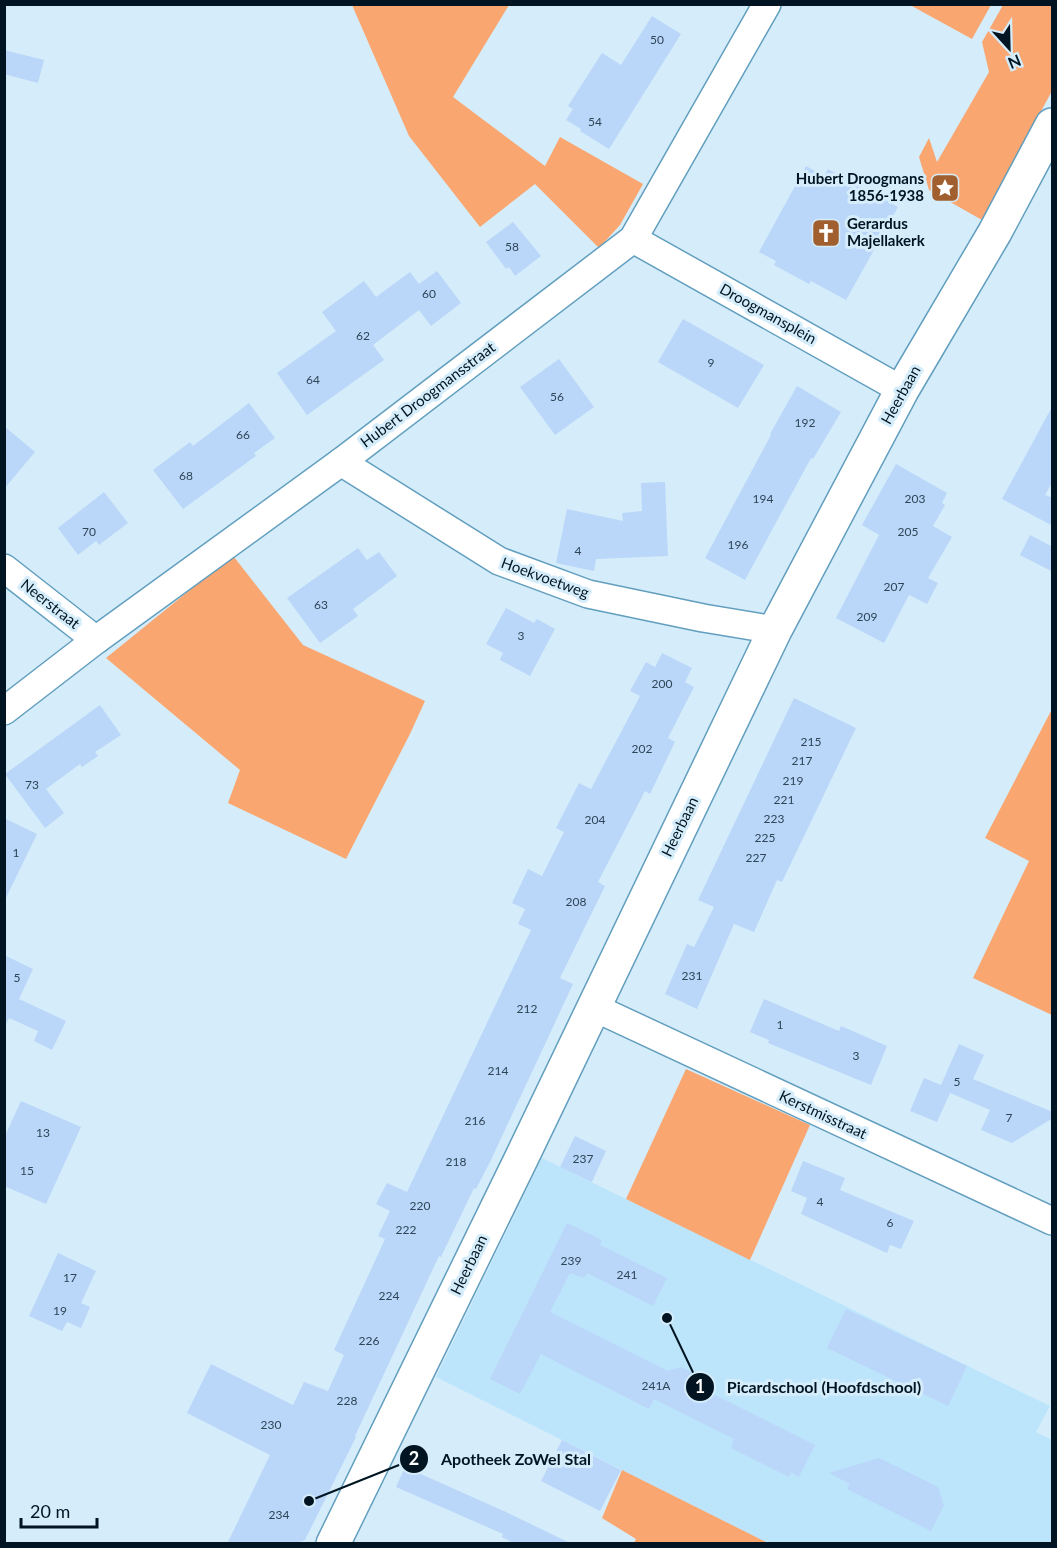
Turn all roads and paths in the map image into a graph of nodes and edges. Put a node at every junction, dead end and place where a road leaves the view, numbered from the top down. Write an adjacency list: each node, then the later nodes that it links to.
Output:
1 (767, 4): 3 (street, Hubert Droogmansstraat)
2 (1053, 125): 4 (street, Heerbaan)
3 (633, 239): 4 (street, Droogmansplein); 5 (street, Hubert Droogmansstraat)
4 (902, 390): 7 (street, Heerbaan)
5 (341, 462): 7 (street, Hoekvoetweg); 8 (street, Hubert Droogmansstraat)
6 (4, 568): 8 (street, Neerstraat)
7 (775, 630): 10 (street, Heerbaan)
8 (96, 640): 9 (street, Hubert Droogmansstraat)
9 (4, 711)
10 (593, 1007): 11 (street, Kerstmisstraat); 12 (street, Heerbaan)
11 (1053, 1221)
12 (333, 1544)

